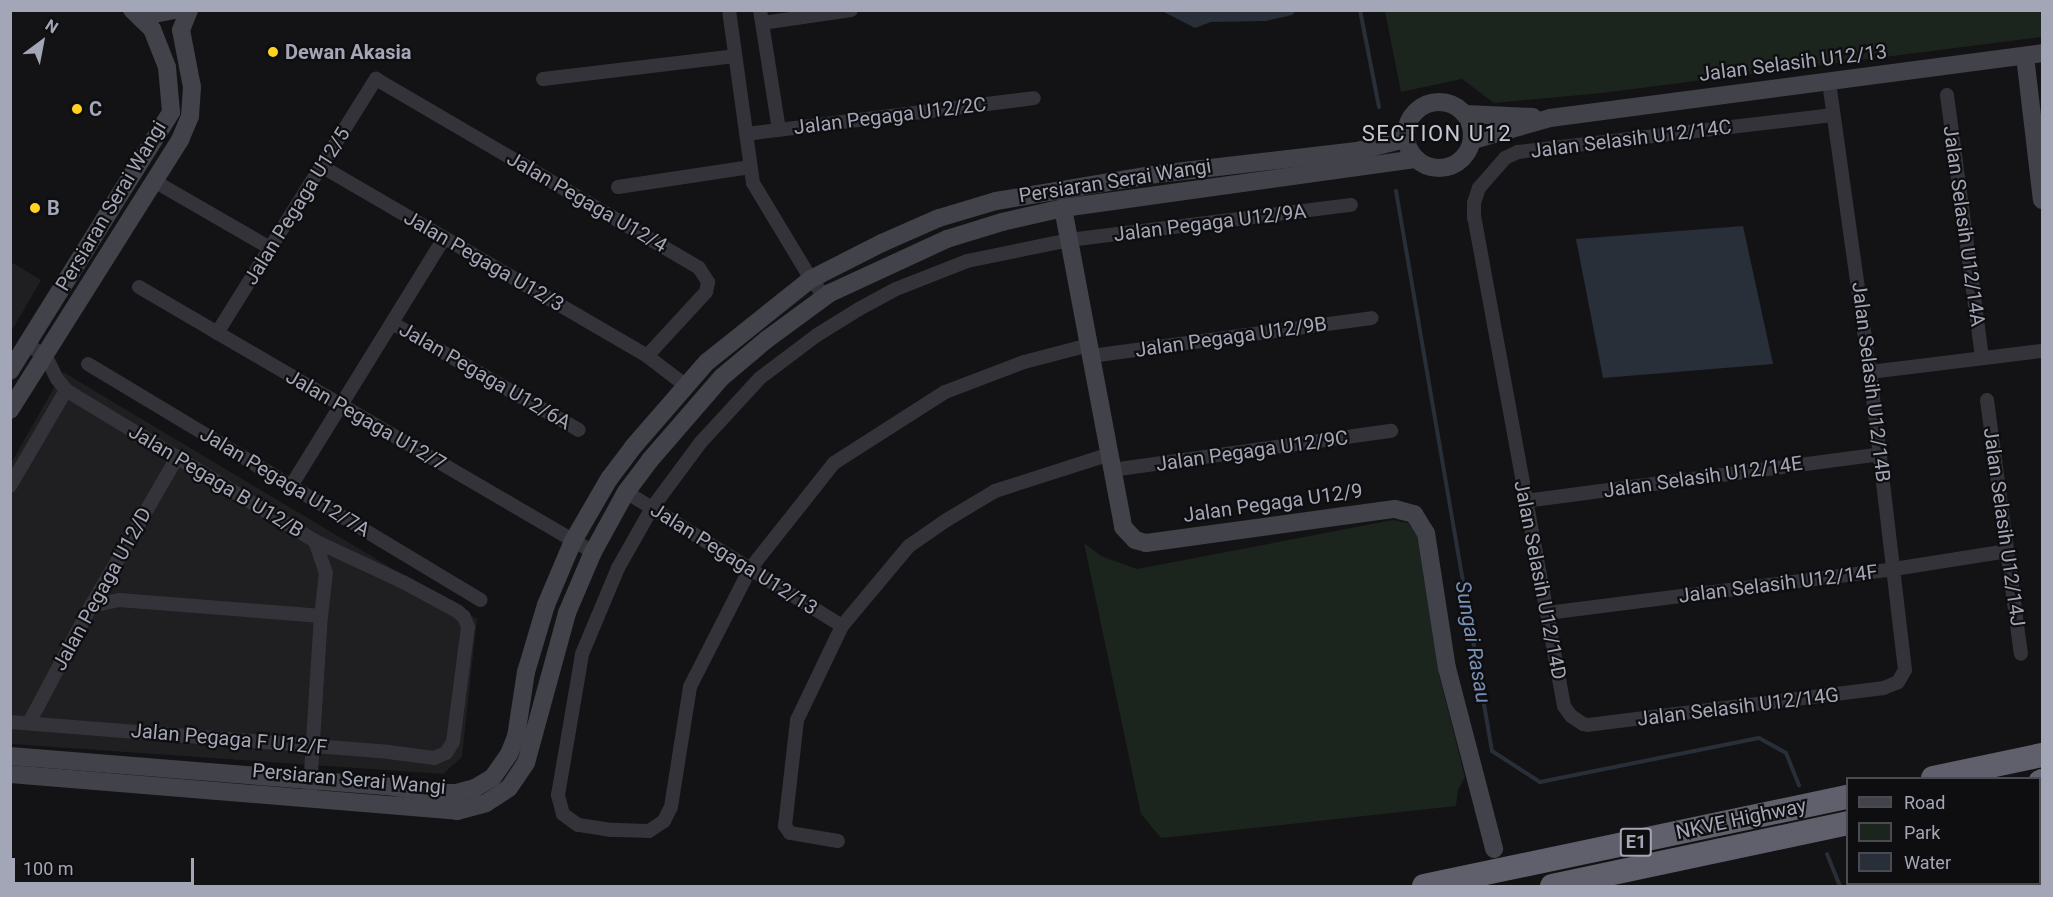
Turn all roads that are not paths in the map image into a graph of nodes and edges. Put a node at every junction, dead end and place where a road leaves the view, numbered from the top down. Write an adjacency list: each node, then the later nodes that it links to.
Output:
1 (132, 10): 39 (street, Persiaran Serai Wangi)
2 (138, 10): 3 (street)
3 (174, 10)
4 (189, 10): 25 (street, Persiaran Serai Wangi)
5 (729, 10): 9 (street)
6 (851, 10): 7 (street)
7 (761, 17): 18 (street)
8 (2034, 55): 12 (street, Jalan Selasih U12/13); 27 (street)
9 (735, 56): 11 (street); 19 (street)
10 (376, 79): 23 (street, Jalan Pegaga U12/5); 43 (street, Jalan Pegaga U12/4)
11 (543, 79)
12 (1829, 81): 16 (street, Jalan Selasih U12/14B); 17 (street, Jalan Selasih U12/13)
13 (1947, 96): 44 (street, Jalan Selasih U12/14A)
14 (1034, 98): 18 (street, Jalan Pegaga U12/2C)
15 (1466, 114): 17 (street, Jalan Selasih U12/13); 20 (street); 21 (street)
16 (1833, 115): 47 (street, Jalan Selasih U12/14B); 55 (street, Jalan Selasih U12/14C)
17 (1550, 118): 21 (street, Jalan Selasih U12/13)
18 (779, 130): 19 (street, Jalan Pegaga U12/2C)
19 (746, 134): 24 (street)
20 (1406, 140): 22 (street); 33 (street, Persiaran Serai Wangi)
21 (1473, 140): 22 (street)
22 (1417, 159): 29 (street, Persiaran Serai Wangi)
23 (321, 166): 30 (street, Jalan Pegaga U12/3); 32 (street, Jalan Pegaga U12/5)
24 (751, 167): 26 (street); 33 (street)
25 (153, 181): 32 (street); 42 (street, Persiaran Serai Wangi)
26 (618, 187)
27 (2043, 200)
28 (1351, 206): 31 (street, Jalan Pegaga U12/9A)
29 (1063, 208): 31 (street, Jalan Pegaga U12/9); 35 (street, Persiaran Serai Wangi)
30 (444, 238): 37 (street); 43 (street, Jalan Pegaga U12/3)
31 (1069, 240): 40 (street, Jalan Pegaga U12/9); 63 (street, Jalan Pegaga U12/9A)
32 (270, 248): 38 (street, Jalan Pegaga U12/5)
33 (810, 279): 35 (street); 48 (street, Persiaran Serai Wangi)
34 (139, 287): 38 (street, Jalan Pegaga U12/7)
35 (825, 297): 61 (street, Persiaran Serai Wangi)
36 (1371, 318): 40 (street, Jalan Pegaga U12/9B)
37 (392, 323): 51 (street); 53 (street, Jalan Pegaga U12/6A)
38 (217, 333): 51 (street, Jalan Pegaga U12/7)
39 (26, 344): 42 (street); 46 (street, Persiaran Serai Wangi)
40 (1090, 350): 58 (street, Jalan Pegaga U12/9); 68 (street, Jalan Pegaga U12/9B)
41 (2043, 351): 44 (street)
42 (46, 356): 49 (street, Jalan Pegaga B U12/B); 52 (street, Persiaran Serai Wangi)
43 (647, 356): 48 (street, Jalan Pegaga U12/3)
44 (1982, 357): 47 (street)
45 (88, 364): 60 (street, Jalan Pegaga U12/7A)
46 (10, 371)
47 (1870, 372): 56 (street, Jalan Selasih U12/14B)
48 (685, 385): 65 (street, Persiaran Serai Wangi)
49 (66, 390): 57 (street, Jalan Pegaga B U12/B); 59 (street)
50 (1988, 400): 66 (street, Jalan Selasih U12/14J)
51 (341, 405): 60 (street); 65 (street, Jalan Pegaga U12/7)
52 (10, 410)
53 (579, 430)
54 (1391, 431): 58 (street, Jalan Pegaga U12/9C)
55 (1512, 436): 62 (street, Jalan Selasih U12/14D)
56 (1881, 454): 62 (street, Jalan Selasih U12/14E); 69 (street, Jalan Selasih U12/14B)
57 (178, 456): 64 (street, Jalan Pegaga B U12/B); 71 (street, Jalan Pegaga U12/D)
58 (1111, 462): 74 (street, Jalan Pegaga U12/9C); 90 (street, Jalan Pegaga U12/9)
59 (10, 486)
60 (291, 486): 70 (street, Jalan Pegaga U12/7A)
61 (626, 492): 63 (street, Jalan Pegaga U12/13); 67 (street, Persiaran Serai Wangi)
62 (1525, 501): 72 (street, Jalan Selasih U12/14D)
63 (652, 508): 68 (street, Jalan Pegaga U12/13); 88 (street, Jalan Pegaga U12/9A)
64 (315, 541): 73 (street, Jalan Pegaga B U12/B); 80 (street, Jalan Pegaga F U12/F)
65 (573, 541): 67 (street, Jalan Pegaga U12/7); 85 (street, Persiaran Serai Wangi)
66 (2008, 551): 69 (street, Jalan Selasih U12/14F); 75 (street, Jalan Selasih U12/14J)
67 (593, 552): 85 (street, Persiaran Serai Wangi)
68 (750, 569): 74 (street, Jalan Pegaga U12/13); 88 (street, Jalan Pegaga U12/9B)
69 (1894, 569): 72 (street, Jalan Selasih U12/14F); 76 (street, Jalan Selasih U12/14B)
70 (481, 600)
71 (91, 606): 73 (street); 79 (street, Jalan Pegaga U12/D)
72 (1547, 613): 77 (street, Jalan Selasih U12/14D)
73 (321, 616): 80 (street, Jalan Pegaga B U12/B)
74 (842, 626): 89 (street, Jalan Pegaga U12/9C)
75 (2021, 654)
76 (1898, 682): 77 (street, Jalan Selasih U12/14G)
77 (1576, 721)
78 (10, 722): 79 (street, Jalan Pegaga F U12/F)
79 (29, 723): 80 (street, Jalan Pegaga F U12/F)
80 (312, 746): 85 (street, Jalan Pegaga B U12/B)
81 (2043, 755): 84 (highway)
82 (10, 756): 85 (street, Persiaran Serai Wangi)
83 (10, 774): 85 (street, Persiaran Serai Wangi)
84 (1938, 777)
85 (310, 789)
86 (1846, 797): 91 (highway, NKVE Highway / E1)
87 (1846, 823): 92 (highway, E1)
88 (611, 830)
89 (838, 841)
90 (1494, 849)
91 (1424, 886)
92 (1552, 886)

